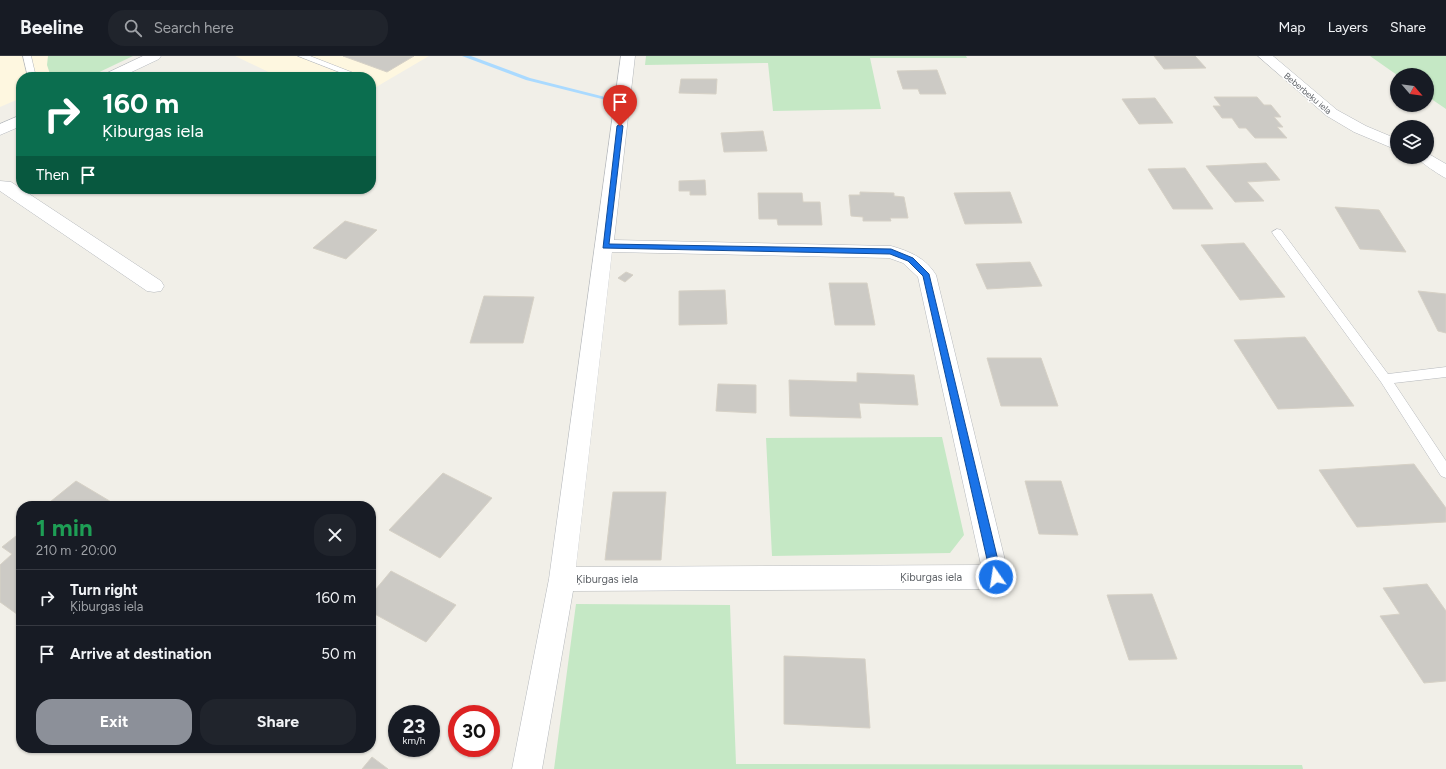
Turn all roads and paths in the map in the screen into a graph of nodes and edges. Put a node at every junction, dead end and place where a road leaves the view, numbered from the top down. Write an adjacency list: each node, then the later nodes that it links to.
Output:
1 (27, 56): 6 (lane)
2 (154, 56): 7 (street)
3 (302, 56): 8 (lane)
4 (628, 56): 18 (street, Ķiburgas iela)
5 (1265, 56): 11 (street, Beberbeķu iela)
6 (31, 72)
7 (120, 72)
8 (346, 72)
9 (16, 122): 10 (street)
10 (0, 130)
11 (1390, 142)
12 (1434, 162): 13 (street)
13 (1446, 173)
14 (0, 186): 15 (street)
15 (16, 193)
16 (17, 194): 19 (street)
17 (1277, 232): 21 (lane)
18 (605, 246): 23 (street, Ķiburgas iela); 23 (street, Ķiburgas iela)
19 (154, 286)
20 (1446, 372): 21 (lane)
21 (1385, 378): 22 (lane)
22 (1446, 472)
23 (562, 579): 24 (street, Ķiburgas iela)
24 (528, 769)

